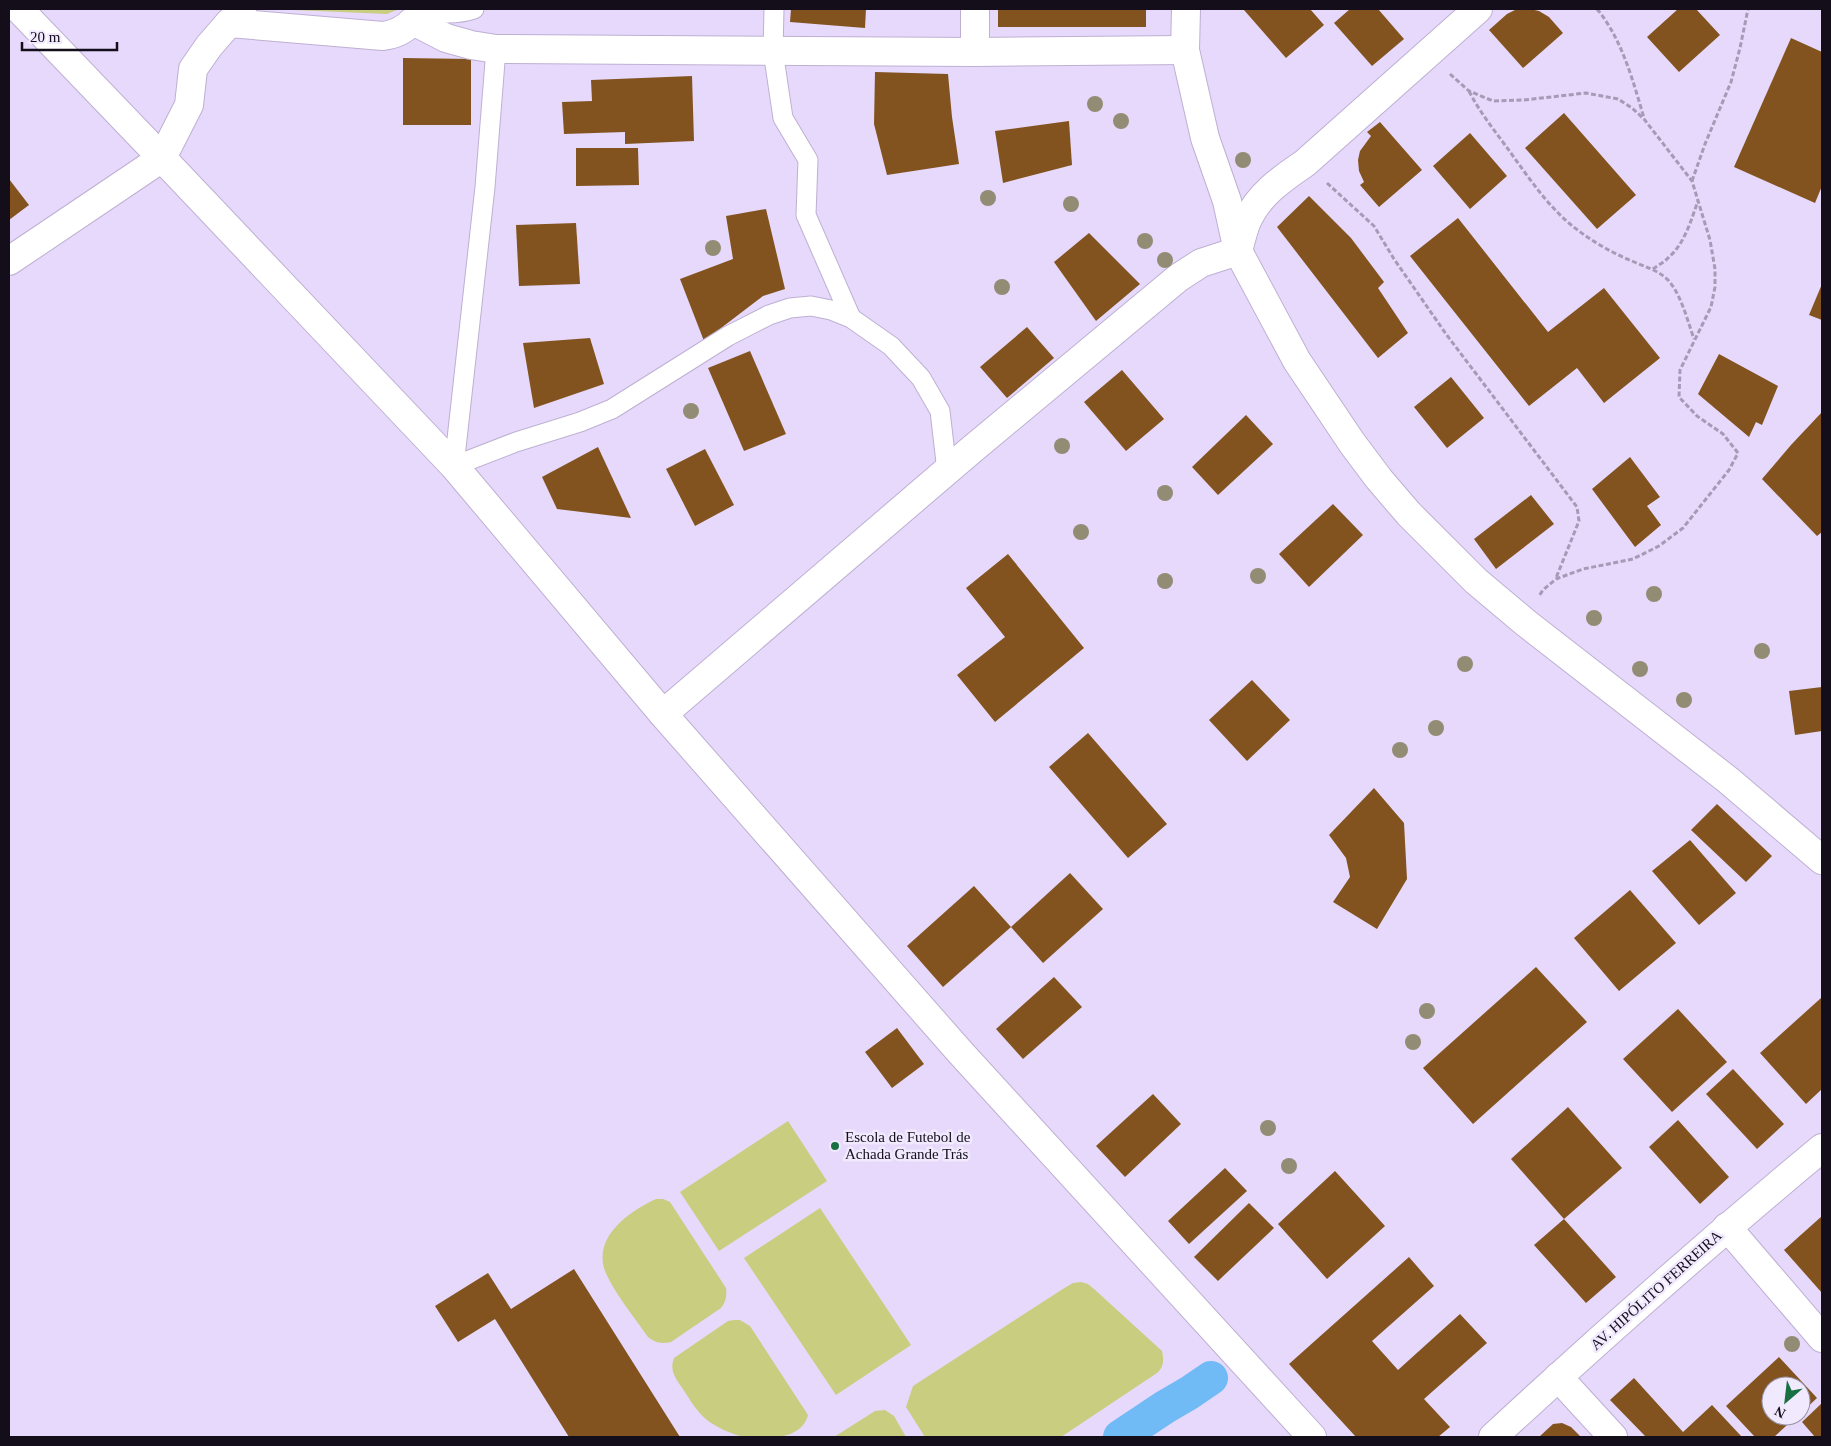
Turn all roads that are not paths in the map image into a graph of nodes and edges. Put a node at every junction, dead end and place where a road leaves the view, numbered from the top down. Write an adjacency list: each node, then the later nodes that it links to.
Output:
1 (19, 9): 13 (street)
2 (474, 9): 7 (lane)
3 (774, 9): 11 (lane)
4 (975, 9): 12 (street)
5 (1186, 9): 10 (street)
6 (1478, 9): 14 (street)
7 (419, 14): 8 (street); 9 (street)
8 (238, 16): 13 (street)
9 (496, 49): 11 (street); 17 (lane)
10 (1185, 50): 12 (street); 14 (street)
11 (773, 51): 12 (street); 16 (lane)
12 (975, 52)
13 (162, 158): 15 (street); 17 (street)
14 (1238, 251): 18 (street); 20 (street)
15 (9, 261)
16 (851, 318): 17 (lane); 18 (lane)
17 (454, 466): 19 (street)
18 (948, 471): 19 (street)
19 (663, 714): 25 (street)
20 (1822, 860)
21 (1822, 1148): 22 (street, AV. HIPÓLITO FERREIRA)
22 (1727, 1227): 23 (street); 24 (street, AV. HIPÓLITO FERREIRA)
23 (1822, 1338)
24 (1558, 1377): 26 (street, AV. HIPÓLITO FERREIRA); 27 (street)
25 (1312, 1437)
26 (1493, 1437)
27 (1612, 1437)

